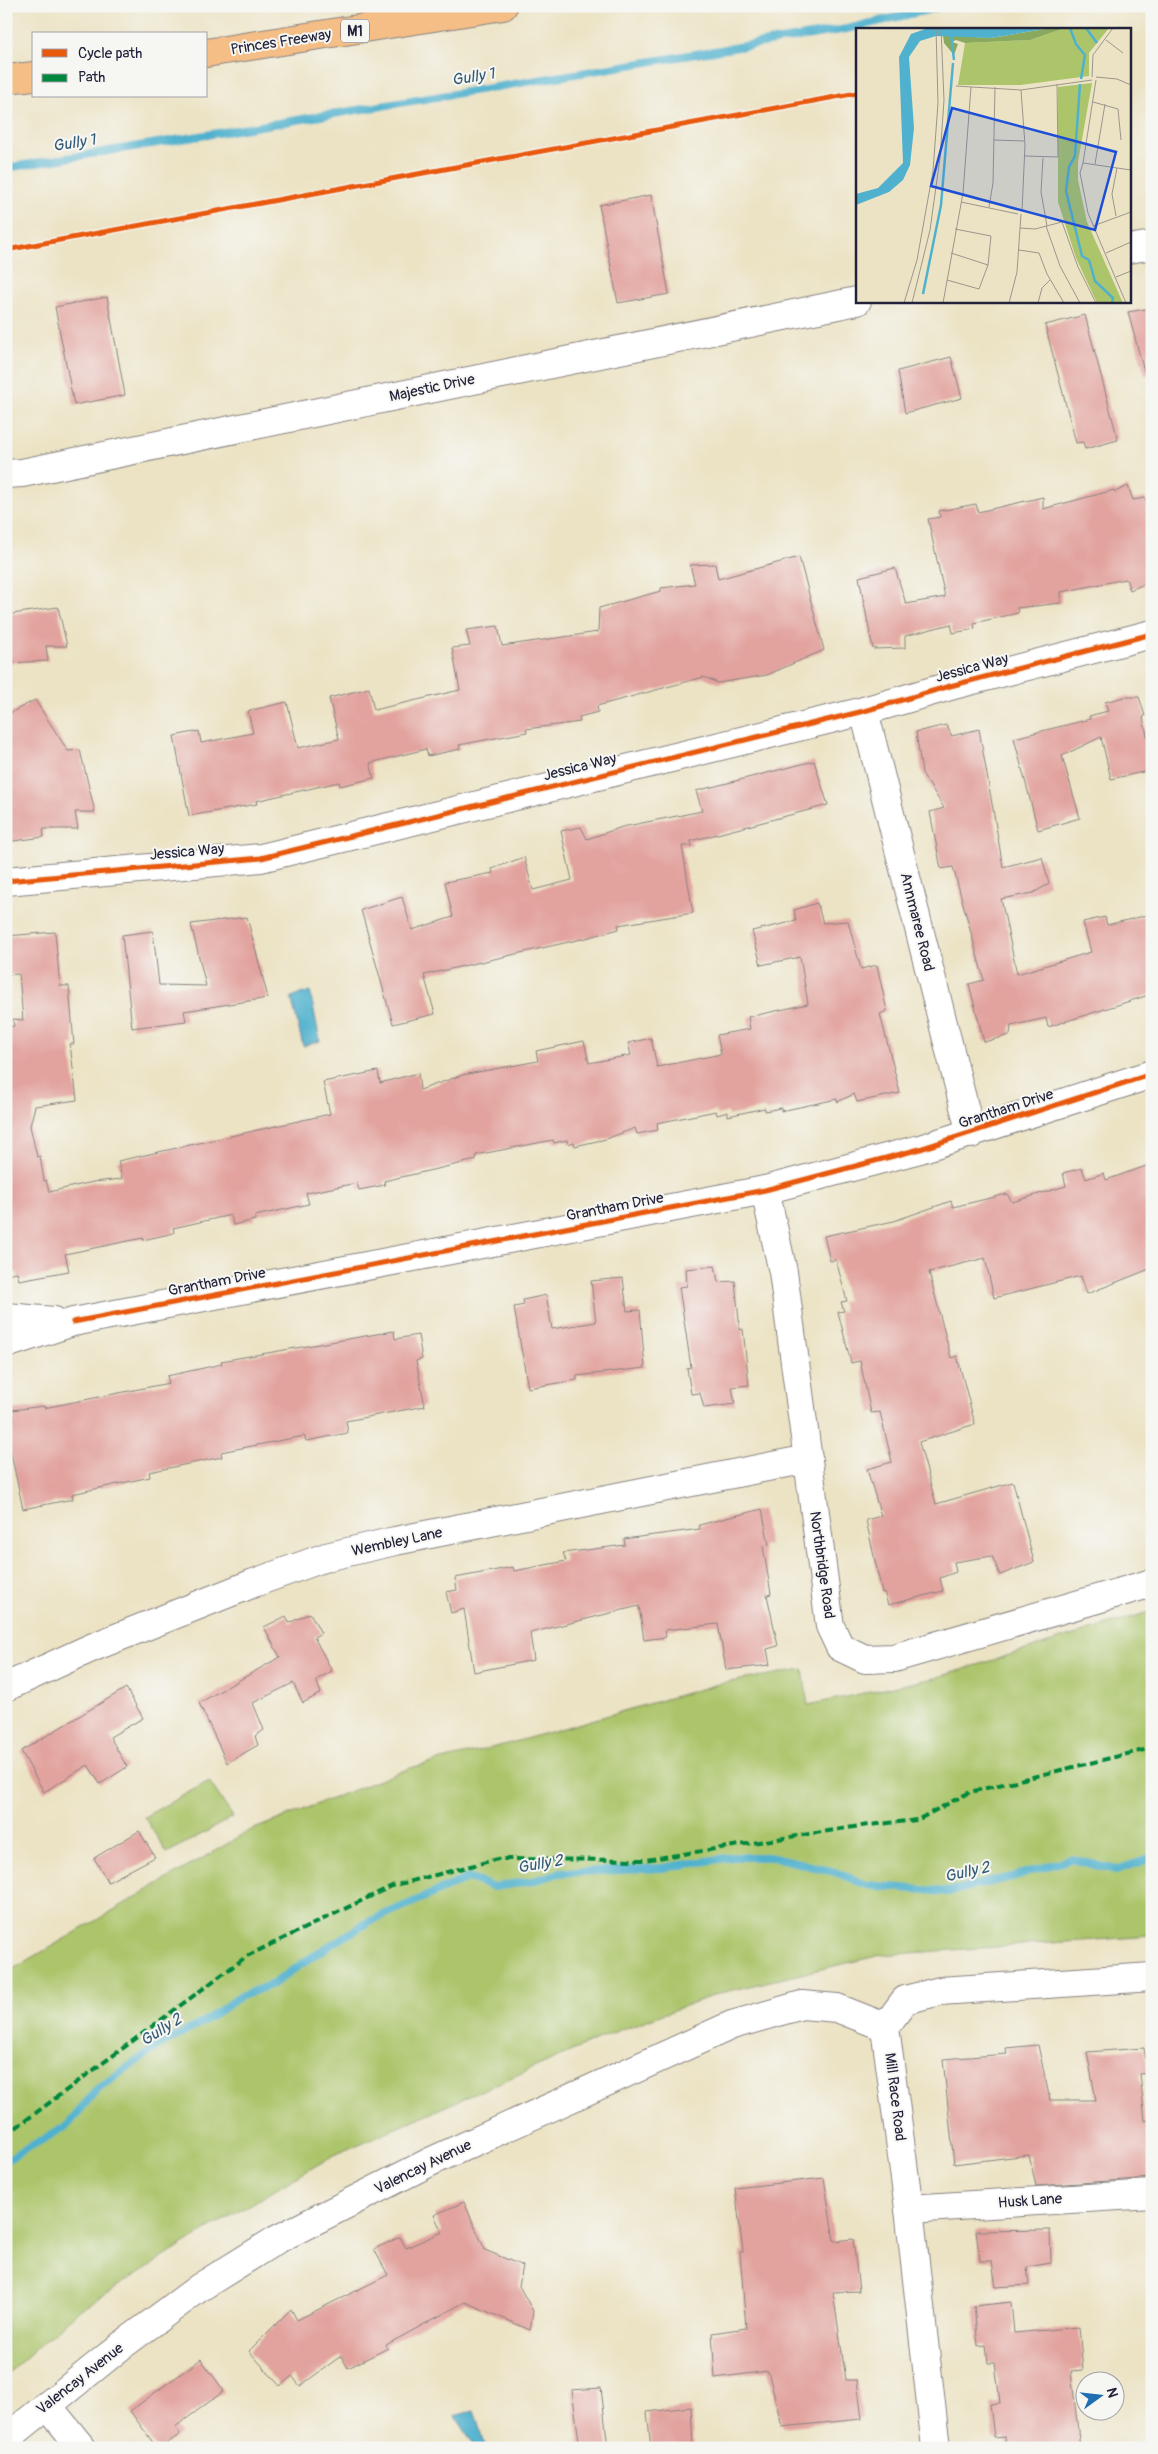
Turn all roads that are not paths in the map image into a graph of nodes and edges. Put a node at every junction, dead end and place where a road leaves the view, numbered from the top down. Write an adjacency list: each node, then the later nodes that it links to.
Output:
1 (503, 6): 2 (highway, Princes Freeway / M1)
2 (208, 54)
3 (32, 76): 4 (highway)
4 (6, 79)
5 (1152, 245): 6 (street)
6 (1130, 249)
7 (856, 301): 8 (street, Majestic Drive)
8 (6, 474)
9 (1152, 634): 10 (street, Jessica Way)
10 (864, 711): 11 (street, Jessica Way); 13 (street, Annmaree Road)
11 (6, 881)
12 (1152, 1074): 13 (street, Grantham Drive)
13 (971, 1134): 14 (street, Grantham Drive)
14 (766, 1190): 16 (street, Grantham Drive); 18 (street, Northbridge Road)
15 (6, 1317): 16 (street, Grantham Drive)
16 (73, 1322): 17 (street, Grantham Drive)
17 (6, 1344)
18 (808, 1458): 19 (street, Northbridge Road); 20 (street, Wembley Lane)
19 (1152, 1583)
20 (6, 1688)
21 (1152, 1977): 22 (street)
22 (885, 2027): 24 (street, Mill Race Road); 25 (street, Valencay Avenue)
23 (1152, 2194): 24 (street, Husk Lane)
24 (909, 2209): 28 (street, Mill Race Road)
25 (47, 2405): 26 (street, Valencay Avenue); 27 (street)
26 (6, 2439)
27 (82, 2448)
28 (936, 2448)

